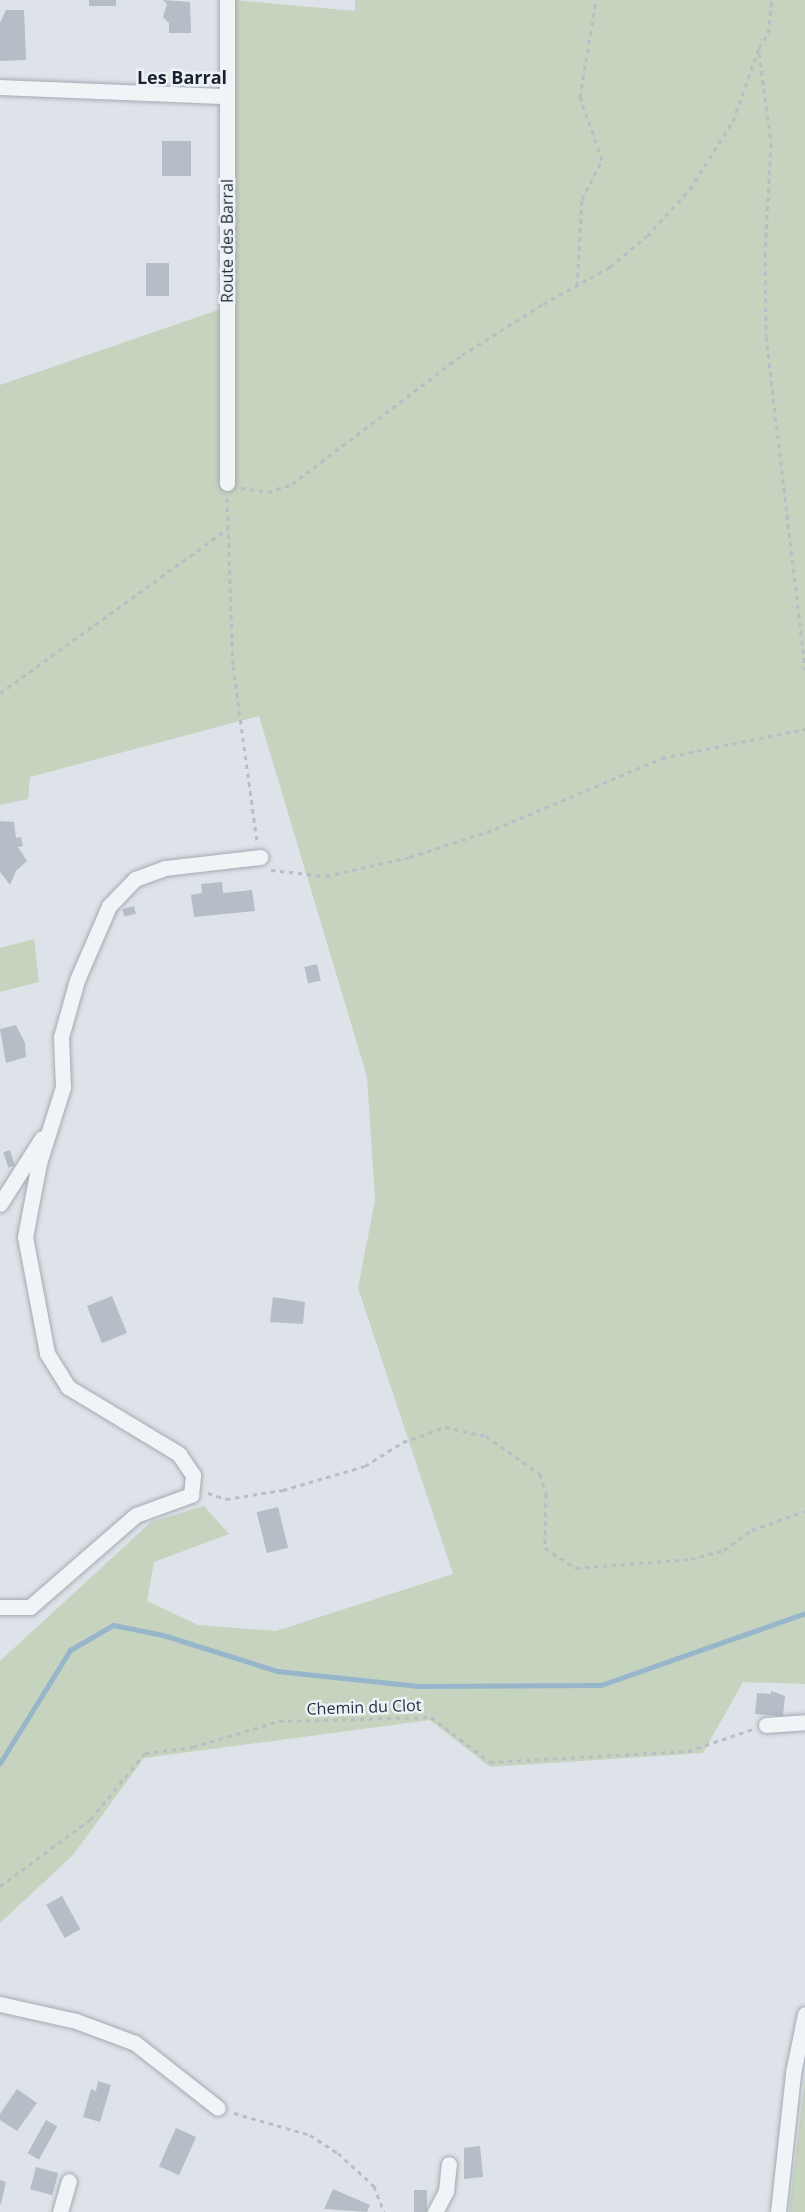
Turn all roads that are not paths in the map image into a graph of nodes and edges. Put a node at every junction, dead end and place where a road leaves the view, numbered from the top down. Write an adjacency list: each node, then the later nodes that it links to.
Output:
1 (227, 0): 3 (street, Route des Barral)
2 (0, 87): 3 (street)
3 (227, 96): 4 (street, Route des Barral)
4 (227, 483)
5 (260, 857): 6 (street)
6 (51, 1125): 7 (street); 8 (street)
7 (0, 1204)
8 (0, 1607)
9 (805, 1722): 10 (street)
10 (766, 1725)
11 (0, 2004): 13 (street)
12 (805, 2014): 18 (street)
13 (218, 2108)
14 (449, 2164): 17 (street)
15 (69, 2181): 16 (street)
16 (60, 2212)
17 (435, 2212)
18 (778, 2212)

